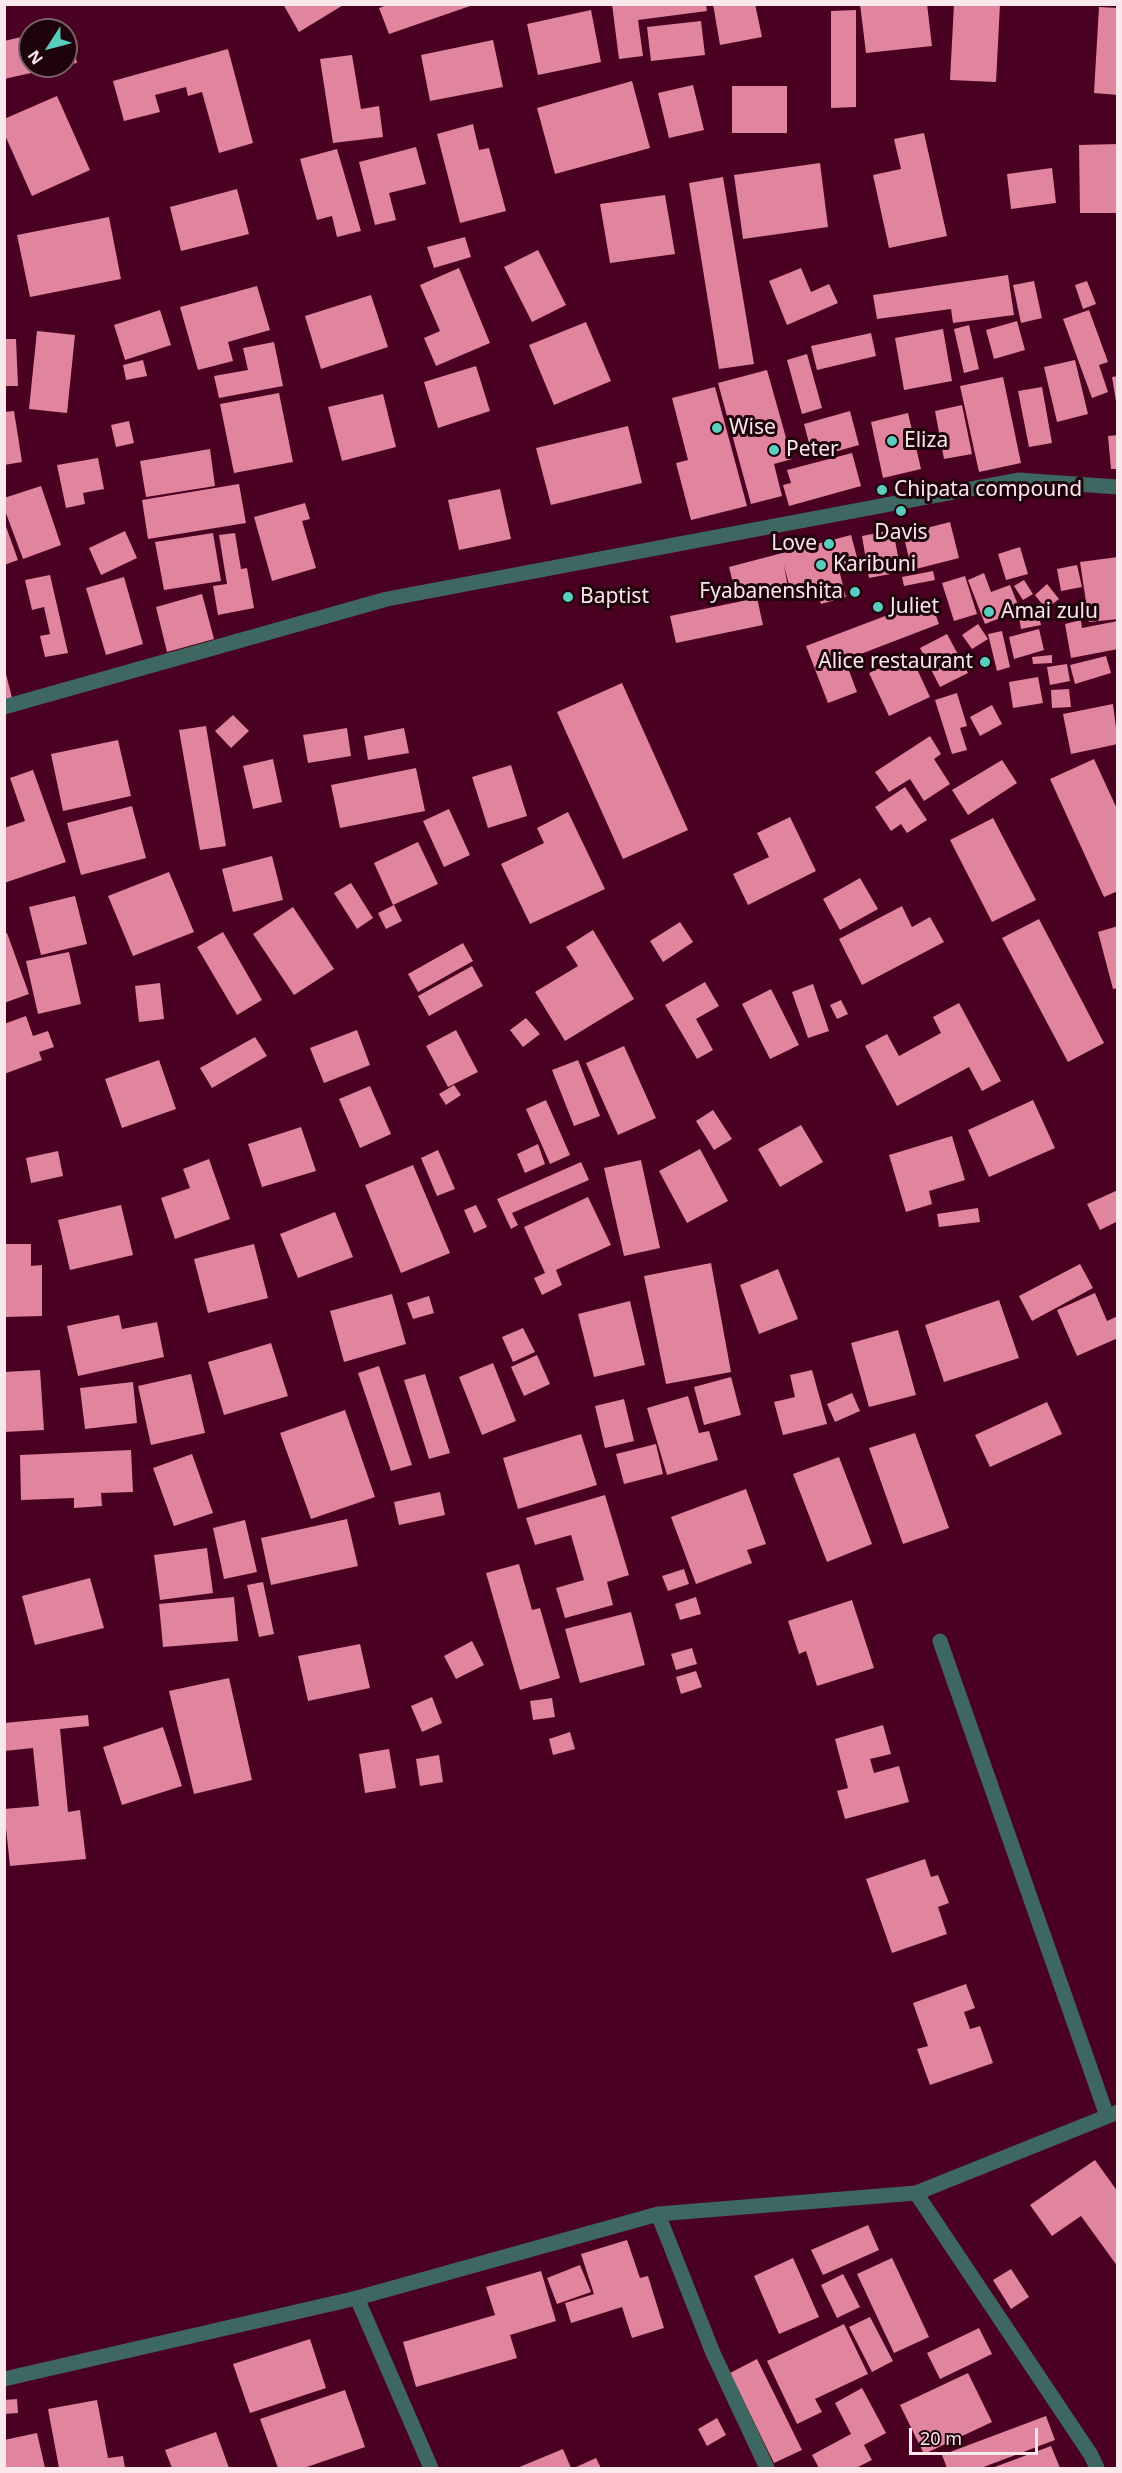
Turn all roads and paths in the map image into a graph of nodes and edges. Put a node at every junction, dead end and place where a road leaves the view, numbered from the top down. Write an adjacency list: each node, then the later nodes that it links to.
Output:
1 (1118, 487): 2 (street)
2 (4, 707)
3 (940, 1641): 4 (street)
4 (1112, 2114): 5 (street)
5 (916, 2193): 6 (street); 11 (street)
6 (658, 2214): 7 (street); 10 (street)
7 (357, 2298): 8 (street); 9 (street)
8 (4, 2379)
9 (431, 2469)
10 (767, 2469)
11 (1097, 2469)

